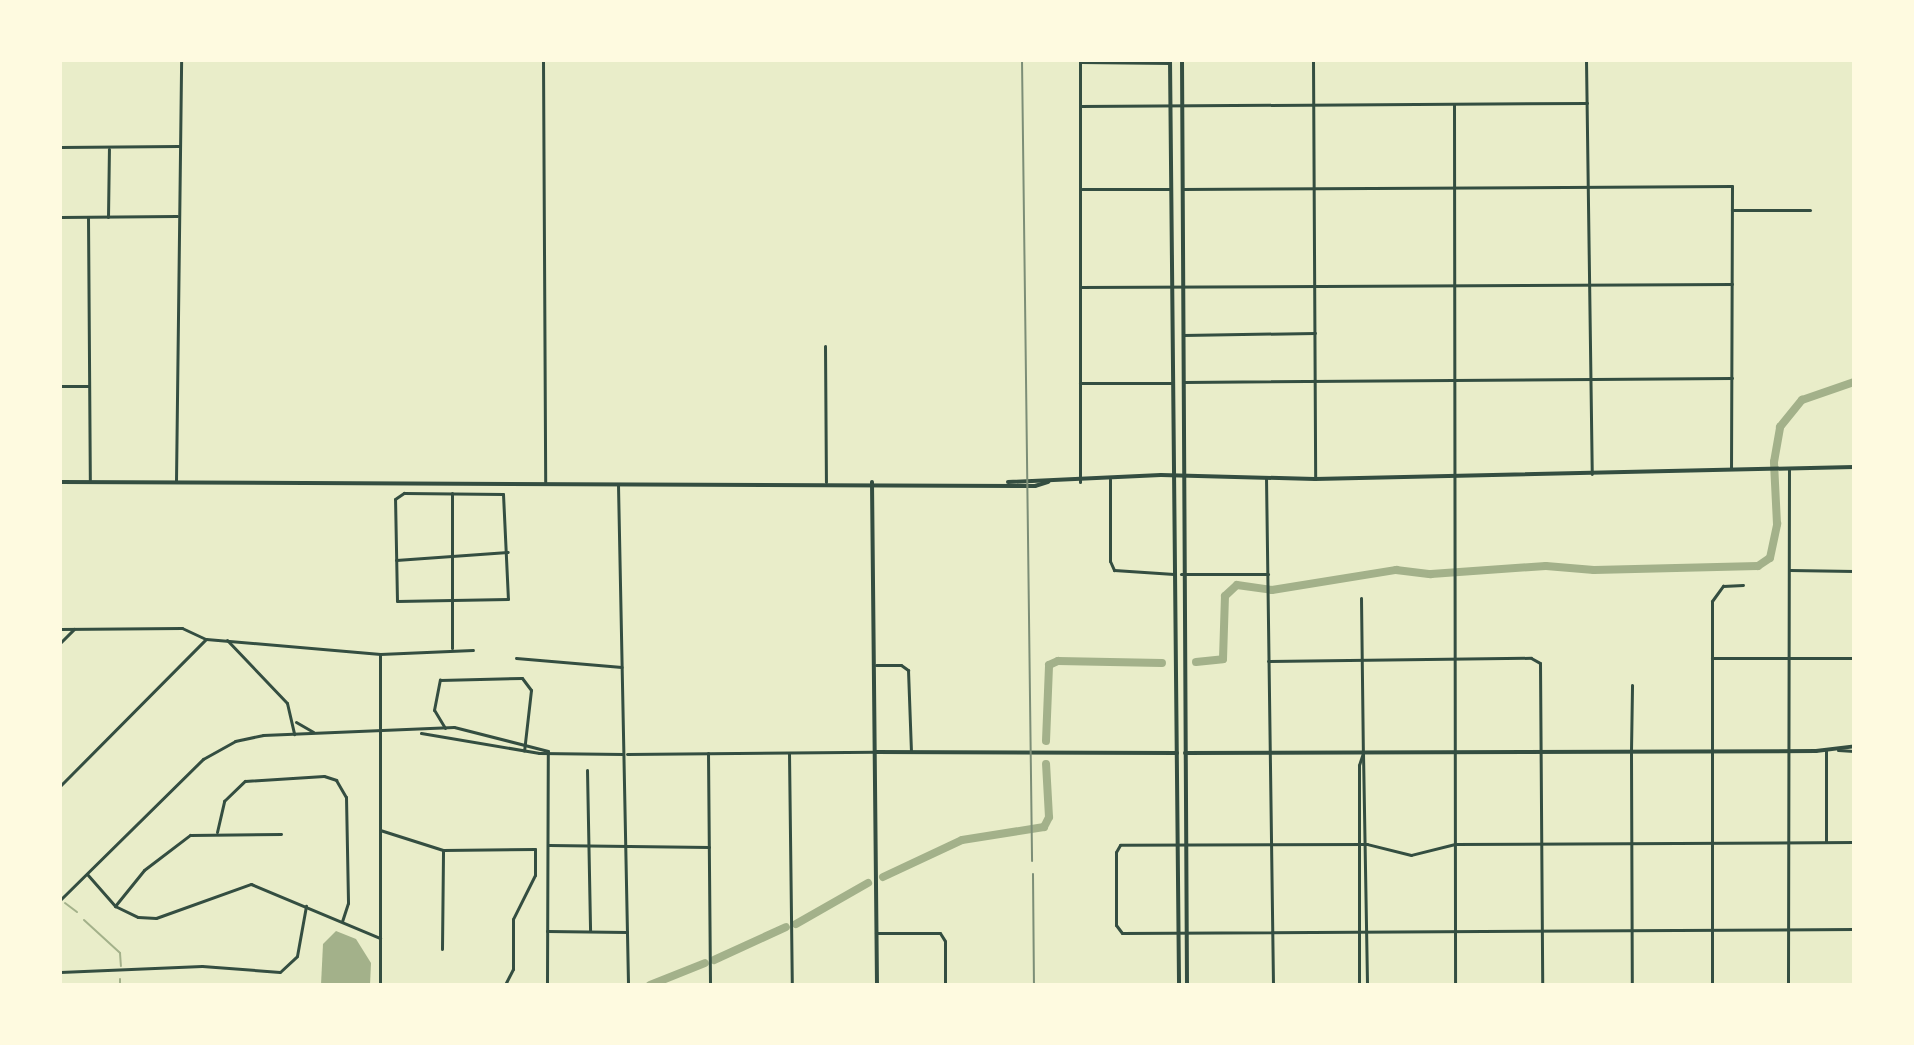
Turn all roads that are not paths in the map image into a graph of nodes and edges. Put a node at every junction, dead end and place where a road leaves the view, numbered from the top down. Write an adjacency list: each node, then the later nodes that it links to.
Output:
1 (181, 60): 14 (street)
2 (543, 60): 61 (street)
3 (1182, 60): 11 (main road)
4 (1313, 60): 12 (street)
5 (1586, 60): 8 (street)
6 (1080, 61): 7 (street); 13 (street)
7 (1170, 62): 10 (main road)
8 (1587, 103): 9 (street); 22 (street)
9 (1454, 104): 12 (street); 18 (street)
10 (1170, 105): 11 (street); 13 (street); 20 (main road)
11 (1182, 105): 12 (street); 21 (main road)
12 (1314, 105): 17 (street)
13 (1080, 106): 19 (street)
14 (179, 146): 16 (street); 25 (street)
15 (60, 147): 16 (street)
16 (109, 147): 28 (street)
17 (1314, 188): 18 (street); 21 (street); 34 (street)
18 (1453, 188): 22 (street); 31 (street)
19 (1080, 189): 20 (street); 35 (street)
20 (1170, 189): 32 (main road)
21 (1182, 189): 33 (main road)
22 (1590, 189): 23 (street); 29 (street)
23 (1732, 210): 24 (street); 30 (street)
24 (1810, 210)
25 (177, 216): 28 (street); 58 (street)
26 (60, 217): 27 (street)
27 (88, 217): 28 (street); 47 (street)
28 (108, 217)
29 (1592, 284): 30 (street); 31 (street); 41 (street)
30 (1732, 284): 39 (street)
31 (1454, 285): 34 (street); 40 (street)
32 (1170, 286): 33 (street); 35 (street); 45 (main road)
33 (1182, 286): 34 (street); 37 (main road)
34 (1315, 286): 36 (street)
35 (1080, 287): 44 (street)
36 (1315, 333): 37 (street); 43 (street)
37 (1182, 335): 42 (main road)
38 (825, 346): 63 (street)
39 (1732, 378): 41 (street); 50 (street)
40 (1454, 380): 41 (street); 43 (street); 54 (street)
41 (1592, 380): 51 (street)
42 (1182, 382): 43 (street); 53 (main road)
43 (1315, 382): 57 (street)
44 (1080, 383): 45 (street); 65 (street)
45 (1171, 383): 52 (main road)
46 (60, 386): 47 (street)
47 (89, 386): 60 (street)
48 (1854, 467): 49 (main road)
49 (1789, 469): 50 (main road); 70 (street)
50 (1731, 470): 51 (main road)
51 (1592, 474): 54 (main road)
52 (1173, 476): 53 (main road); 56 (main road); 72 (main road)
53 (1181, 476): 55 (main road); 73 (main road)
54 (1455, 476): 57 (main road); 90 (street)
55 (1266, 477): 57 (main road); 74 (street)
56 (1110, 479): 65 (main road); 72 (street)
57 (1315, 479)
58 (176, 481): 60 (main road); 61 (main road)
59 (60, 482): 60 (main road)
60 (90, 482)
61 (545, 482): 62 (main road)
62 (618, 482): 63 (main road); 94 (street)
63 (826, 482): 64 (main road)
64 (872, 482): 65 (main road); 93 (main road)
65 (1080, 482)
66 (452, 493): 67 (street); 68 (street); 69 (street)
67 (508, 552): 68 (street); 77 (street)
68 (453, 556): 69 (street); 77 (street)
69 (395, 560): 77 (street)
70 (1789, 570): 71 (street); 86 (street)
71 (1854, 571)
72 (1174, 574): 118 (main road)
73 (1181, 574): 74 (street); 119 (main road)
74 (1268, 577): 91 (street)
75 (1743, 585): 88 (street)
76 (1361, 598): 92 (street)
77 (453, 604): 83 (street)
78 (60, 629): 79 (street)
79 (74, 629): 80 (street); 82 (street)
80 (206, 639): 81 (street); 124 (street)
81 (227, 640): 85 (street); 96 (street)
82 (60, 643)
83 (452, 648): 84 (street); 85 (street)
84 (473, 650)
85 (380, 654): 100 (street)
86 (1788, 657): 88 (street); 89 (street); 111 (street)
87 (516, 658): 94 (street)
88 (1712, 658): 110 (street)
89 (1854, 658)
90 (1454, 659): 92 (street); 116 (street); 117 (street)
91 (1268, 661): 92 (street); 120 (street)
92 (1363, 662): 121 (street)
93 (874, 665): 114 (main road); 115 (street)
94 (622, 667): 122 (street)
95 (1632, 685): 109 (street)
96 (294, 719): 99 (street); 101 (street)
97 (445, 728): 98 (street); 102 (street); 104 (street)
98 (417, 732): 100 (street); 103 (street)
99 (317, 733): 100 (street); 101 (street)
100 (379, 733): 125 (street)
101 (294, 734): 145 (street)
102 (487, 734): 103 (street); 104 (street)
103 (485, 743): 107 (street)
104 (525, 743): 107 (street); 108 (street)
105 (1854, 749): 106 (main road)
106 (1826, 750): 111 (main road); 130 (street)
107 (524, 751): 108 (street)
108 (548, 751): 122 (street); 138 (street)
109 (1631, 751): 110 (main road); 117 (main road); 133 (street)
110 (1712, 751): 111 (main road); 128 (street)
111 (1788, 751): 129 (street)
112 (708, 752): 113 (street); 122 (street); 143 (street)
113 (789, 752): 114 (street); 173 (street)
114 (875, 752): 115 (main road); 162 (main road)
115 (911, 752): 118 (main road)
116 (1455, 752): 117 (main road); 121 (main road); 137 (street)
117 (1541, 752): 132 (street)
118 (1177, 753): 119 (main road); 141 (main road)
119 (1184, 753): 120 (main road); 142 (main road)
120 (1269, 753): 121 (main road); 134 (street)
121 (1363, 753): 135 (street); 136 (street)
122 (626, 754): 140 (street)
123 (587, 770): 139 (street)
124 (60, 786)
125 (380, 830): 144 (street); 165 (street)
126 (217, 832): 127 (street); 147 (street); 149 (street)
127 (281, 834)
128 (1712, 842): 129 (street); 133 (street); 151 (street)
129 (1787, 842): 130 (street); 156 (street)
130 (1826, 842): 131 (street)
131 (1854, 842)
132 (1542, 843): 133 (street); 137 (street); 154 (street)
133 (1632, 843): 155 (street)
134 (1270, 844): 135 (street); 142 (street); 164 (street)
135 (1359, 844): 136 (street); 159 (street)
136 (1367, 844): 137 (street); 160 (street)
137 (1455, 844): 161 (street)
138 (547, 845): 139 (street); 152 (street)
139 (585, 845): 140 (street); 153 (street)
140 (625, 845): 143 (street); 157 (street)
141 (1178, 845): 142 (street); 163 (main road); 163 (street)
142 (1185, 845): 158 (main road)
143 (709, 847): 172 (street)
144 (443, 850): 166 (street); 170 (street)
145 (87, 874): 146 (street); 147 (street)
146 (60, 900)
147 (115, 906): 148 (street)
148 (306, 906): 149 (street); 167 (street)
149 (342, 921): 165 (street)
150 (1854, 929): 156 (street)
151 (1712, 930): 155 (street); 156 (street); 184 (street)
152 (547, 931): 153 (street); 168 (street)
153 (590, 931): 157 (street)
154 (1542, 931): 155 (street); 161 (street); 182 (street)
155 (1632, 931): 183 (street)
156 (1788, 931): 185 (street)
157 (627, 932): 171 (street)
158 (1186, 932): 163 (street); 164 (street); 177 (main road)
159 (1359, 932): 160 (street); 164 (street); 179 (street)
160 (1367, 932): 161 (street); 180 (street)
161 (1455, 932): 181 (street)
162 (876, 933): 174 (main road); 175 (street)
163 (1179, 933): 176 (main road)
164 (1273, 933): 178 (street)
165 (380, 938): 169 (street)
166 (442, 949)
167 (60, 972)
168 (547, 984)
169 (380, 985)
170 (505, 985)
171 (628, 985)
172 (710, 985)
173 (792, 985)
174 (877, 985)
175 (945, 985)
176 (1179, 985)
177 (1187, 985)
178 (1273, 985)
179 (1359, 985)
180 (1367, 985)
181 (1455, 985)
182 (1542, 985)
183 (1632, 985)
184 (1712, 985)
185 (1788, 985)

